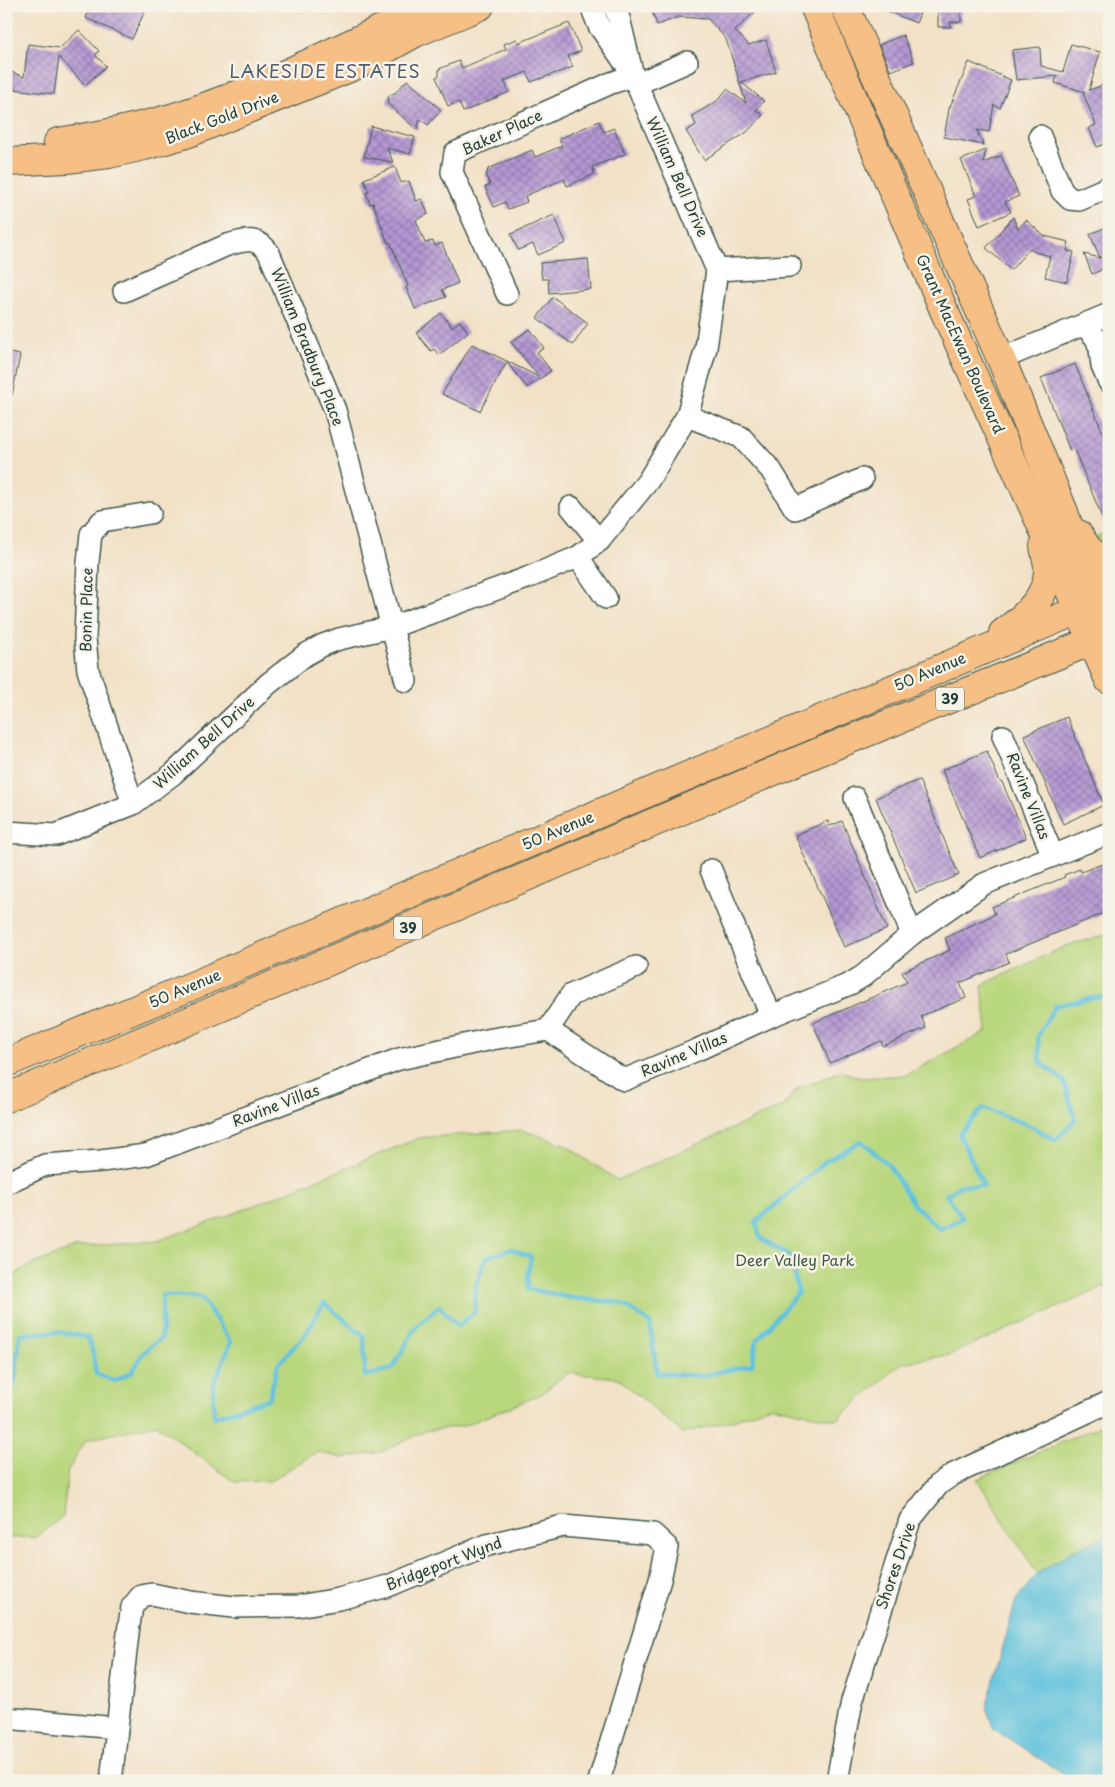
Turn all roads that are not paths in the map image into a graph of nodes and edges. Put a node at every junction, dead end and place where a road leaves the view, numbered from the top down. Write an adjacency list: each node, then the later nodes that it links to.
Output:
1 (430, 6): 10 (main road, Black Gold Drive)
2 (480, 6): 11 (main road, Black Gold Drive)
3 (591, 6): 8 (street, William Bell Drive)
4 (614, 6): 8 (street, William Bell Drive)
5 (814, 6): 25 (main road, Grant MacEwan Boulevard)
6 (845, 6): 19 (main road, Grant MacEwan Boulevard)
7 (686, 62): 8 (street)
8 (635, 80): 14 (street, William Bell Drive); 16 (street, Baker Place)
9 (1040, 136): 12 (street)
10 (6, 145)
11 (6, 162)
12 (1109, 187)
13 (790, 266): 14 (street)
14 (717, 270): 21 (street, William Bell Drive)
15 (124, 291): 31 (street, William Bradbury Place)
16 (507, 294)
17 (1109, 314): 18 (street)
18 (1084, 325): 19 (street); 20 (street)
19 (1000, 359): 25 (main road, Grant MacEwan Boulevard)
20 (1106, 374)
21 (687, 416): 22 (street); 26 (street, William Bell Drive)
22 (862, 480)
23 (571, 507): 26 (street)
24 (150, 513): 37 (street, Bonin Place)
25 (1052, 516): 28 (main road); 30 (main road, Grant MacEwan Boulevard); 32 (main road)
26 (599, 541): 27 (street, William Bell Drive)
27 (578, 557): 29 (street); 31 (street, William Bell Drive)
28 (1109, 567)
29 (606, 598)
30 (1099, 618): 32 (main road, 50 Avenue / 39); 33 (main road, Grant MacEwan Boulevard); 47 (main road, 50 Avenue / 39)
31 (392, 626): 34 (street); 37 (street, William Bell Drive)
32 (976, 653): 46 (main road, 50 Avenue / 39)
33 (1109, 680)
34 (406, 682)
35 (1004, 736): 40 (street, Ravine Villas)
36 (855, 798): 42 (street)
37 (133, 804): 38 (street, William Bell Drive)
38 (6, 832)
39 (1109, 833): 40 (street, Ravine Villas)
40 (1053, 856): 42 (street, Ravine Villas)
41 (711, 870): 44 (street)
42 (912, 934): 44 (street, Ravine Villas)
43 (636, 967): 45 (street)
44 (771, 1016): 45 (street, Ravine Villas)
45 (548, 1030): 48 (street, Ravine Villas)
46 (6, 1063)
47 (6, 1098)
48 (6, 1183)
49 (1109, 1402): 54 (street, Shores Drive)
50 (6, 1718): 51 (street)
51 (117, 1728): 52 (street, Bridgeport Wynd); 53 (street, Bridgeport Wynd)
52 (111, 1781)
53 (599, 1781)
54 (837, 1781)

